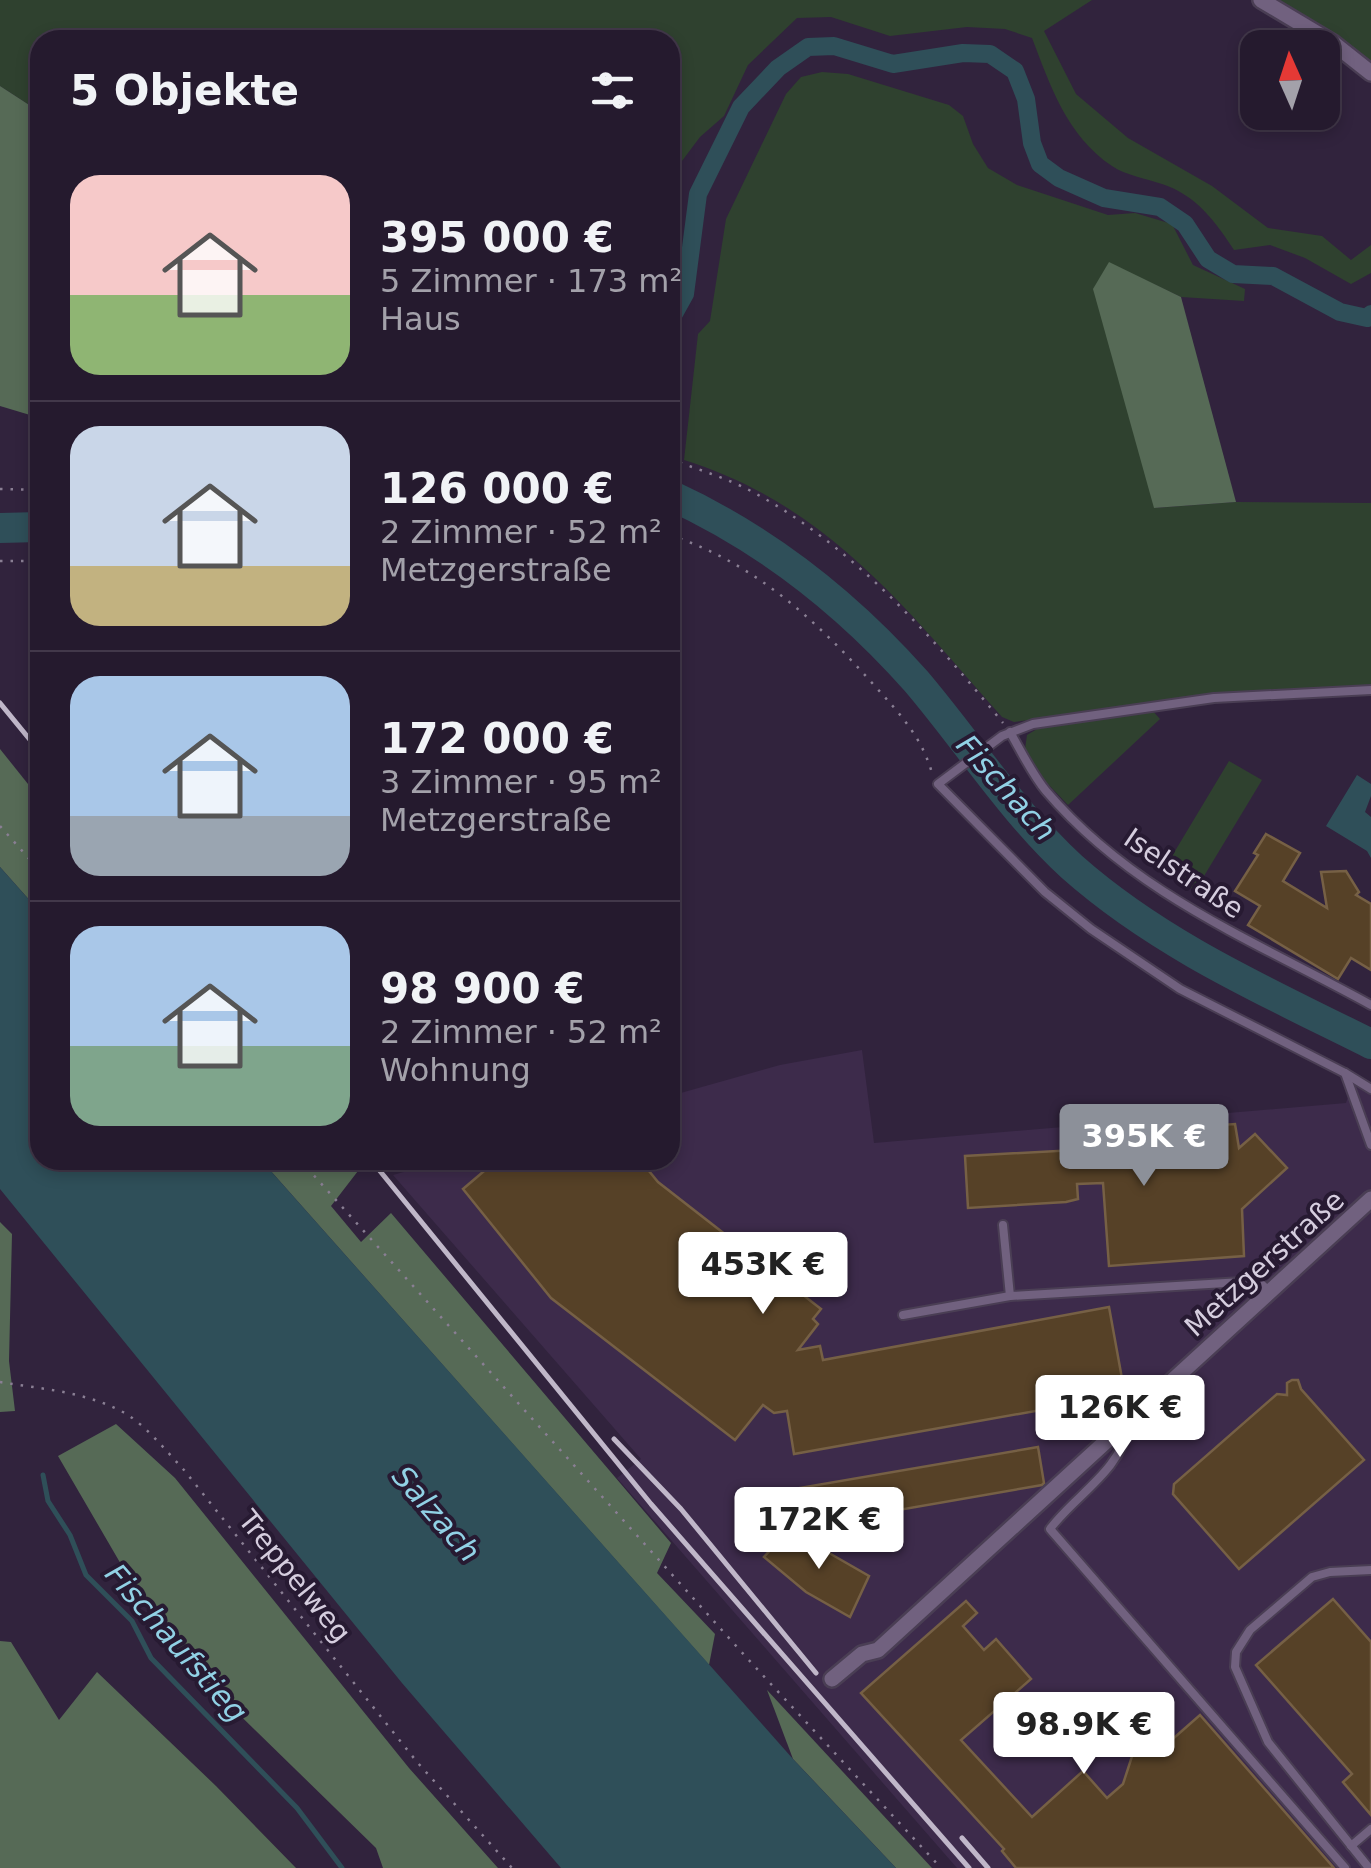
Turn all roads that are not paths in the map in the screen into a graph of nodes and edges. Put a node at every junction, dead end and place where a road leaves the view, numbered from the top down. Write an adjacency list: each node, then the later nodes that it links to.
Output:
1 (1261, 0): 2 (street)
2 (1371, 74)
3 (1371, 690): 4 (lane)
4 (1006, 734): 5 (lane, Iselstraße); 6 (lane)
5 (1371, 1005)
6 (1344, 1074): 7 (lane); 8 (lane)
7 (1371, 1089)
8 (1371, 1146)
9 (1371, 1199): 11 (street, Metzgerstraße)
10 (1003, 1225): 12 (lane)
11 (1270, 1292): 12 (lane); 14 (street, Metzgerstraße)
12 (1010, 1296): 13 (lane)
13 (903, 1315)
14 (1129, 1421): 16 (street, Metzgerstraße); 19 (lane)
15 (1371, 1570): 18 (lane)
16 (832, 1679)
17 (1371, 1828): 18 (lane)
18 (1351, 1846): 20 (lane)
19 (1345, 1868)
20 (1368, 1868)

